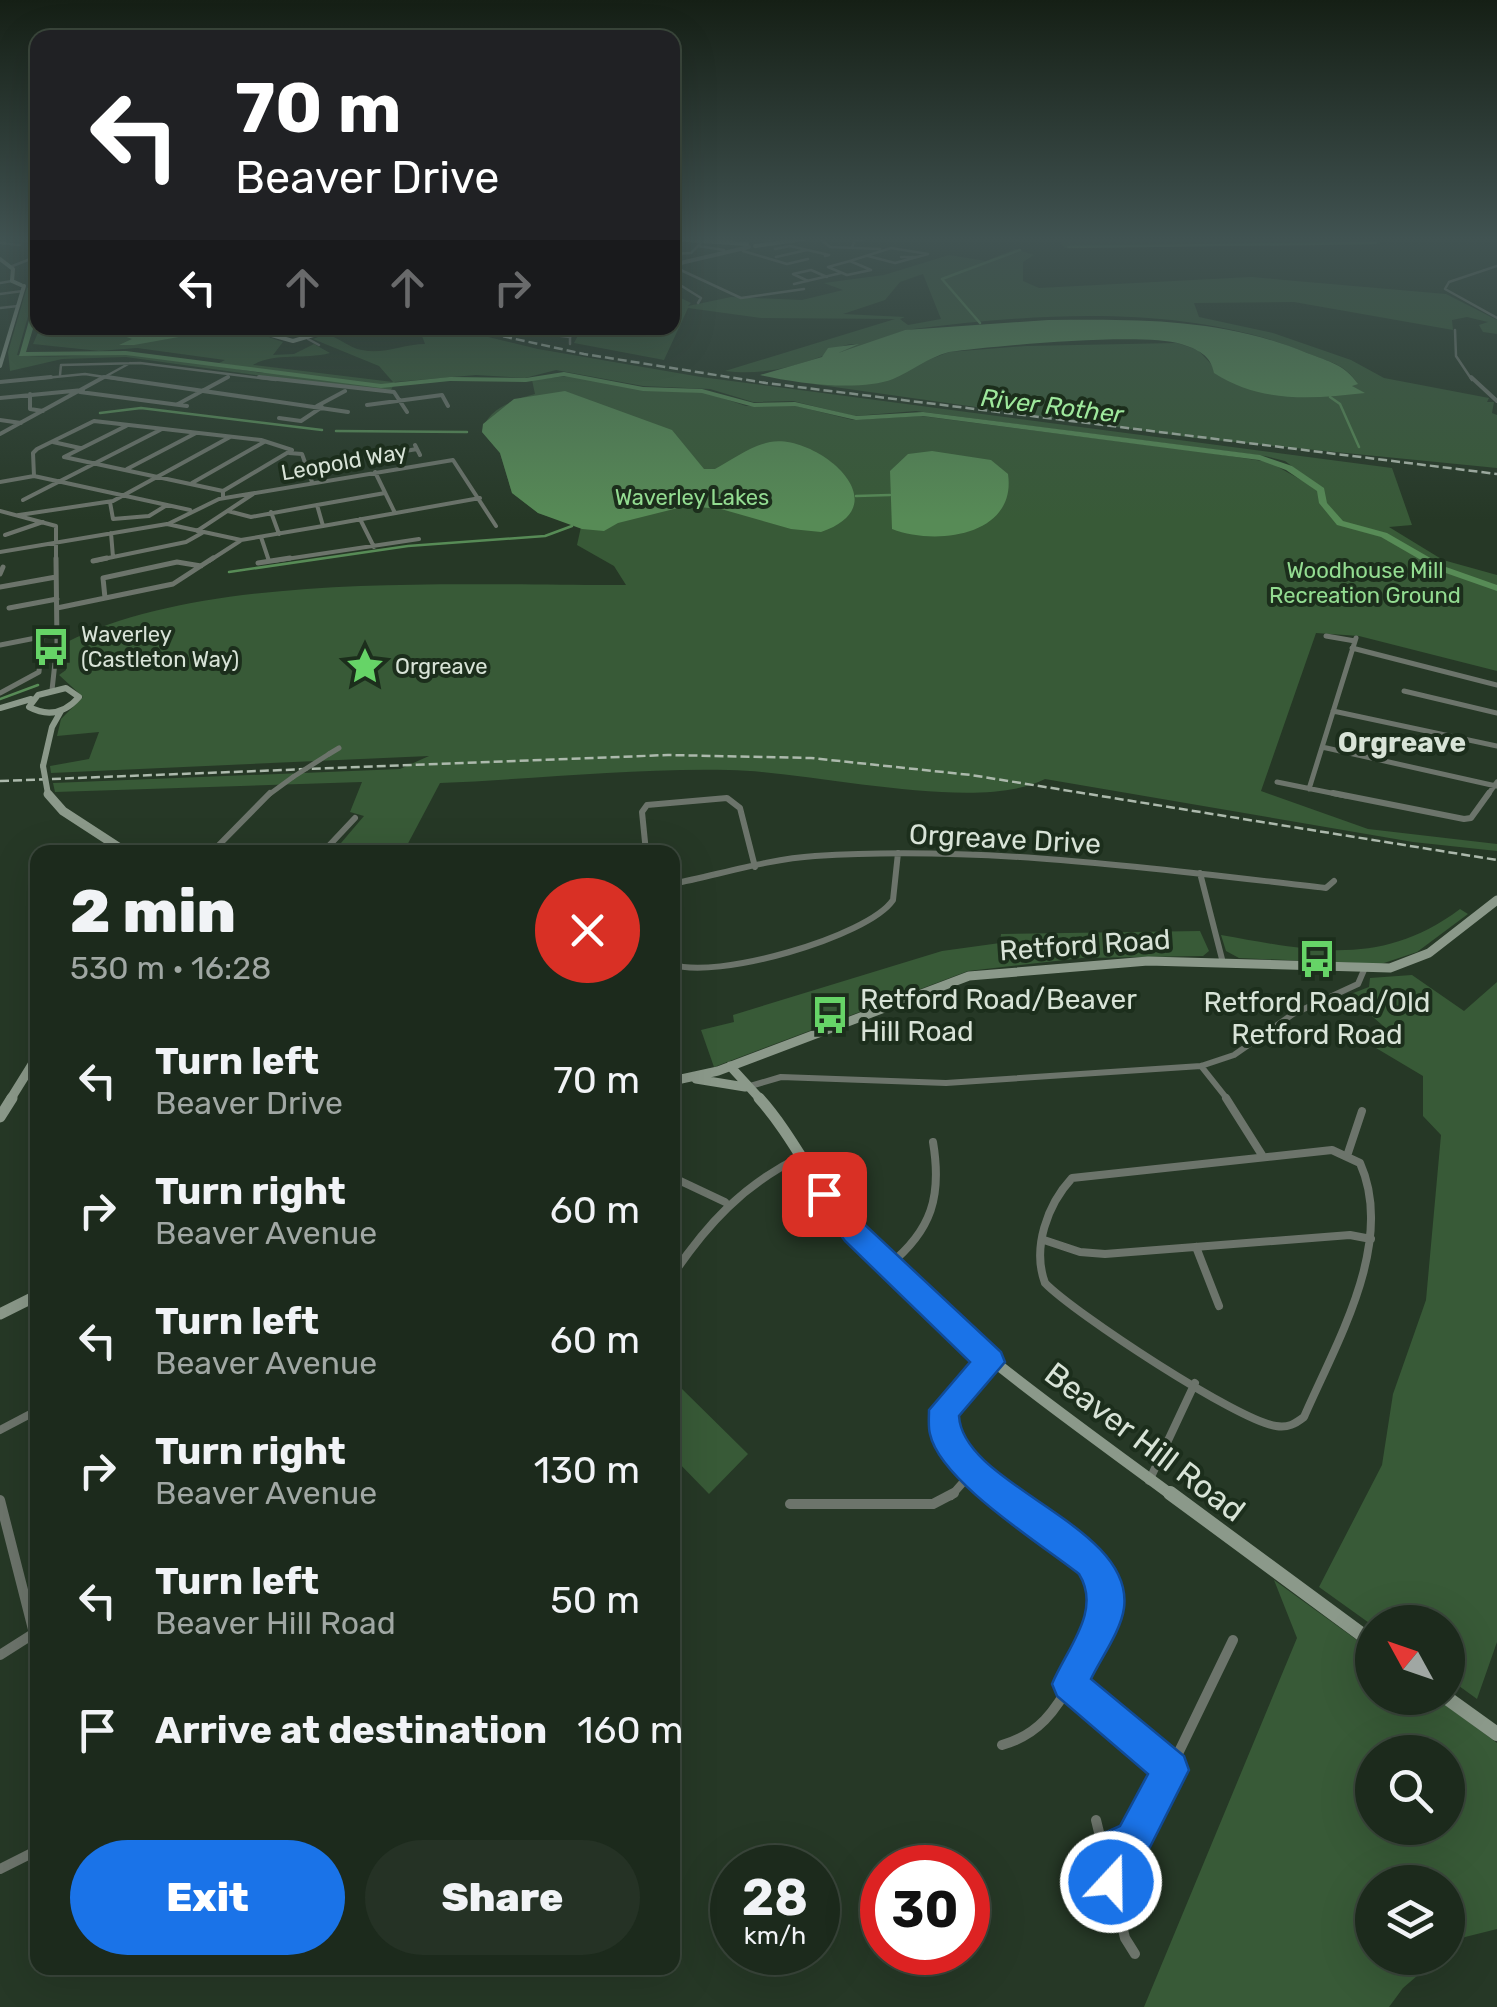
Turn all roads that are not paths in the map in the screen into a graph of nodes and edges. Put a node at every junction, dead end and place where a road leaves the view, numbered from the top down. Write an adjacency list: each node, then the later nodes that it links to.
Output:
1 (1455, 333): 24 (street)
2 (270, 335): 6 (main road)
3 (319, 335): 6 (main road)
4 (554, 335): 5 (street)
5 (570, 337): 7 (street)
6 (308, 339): 8 (street)
7 (570, 344)
8 (319, 345)
9 (3, 346): 11 (main road)
10 (131, 363): 12 (street); 14 (street); 15 (street)
11 (1, 366): 16 (street)
12 (60, 375): 13 (street); 14 (street)
13 (48, 376): 16 (street); 18 (street)
14 (108, 376): 19 (street); 20 (street)
15 (230, 376): 17 (street); 20 (street)
16 (0, 381)
17 (346, 390): 23 (street); 29 (street)
18 (48, 391): 19 (street); 21 (street)
19 (81, 391): 25 (street); 30 (street)
20 (204, 391): 25 (street); 29 (street)
21 (30, 394): 22 (street); 30 (street)
22 (0, 398)
23 (400, 401): 27 (street); 28 (street); 32 (street)
24 (1497, 401)
25 (176, 405): 26 (street)
26 (187, 406)
27 (367, 406)
28 (448, 406)
29 (320, 407): 31 (street); 33 (street)
30 (45, 411): 35 (street)
31 (348, 412)
32 (407, 412)
33 (279, 418)
34 (0, 420): 35 (street)
35 (23, 423): 39 (street)
36 (128, 425): 37 (street); 42 (street); 43 (street)
37 (162, 429): 38 (street); 46 (street)
38 (197, 432): 40 (street); 48 (street)
39 (0, 434)
40 (230, 436): 41 (street); 51 (street)
41 (266, 441): 45 (street); 55 (street)
42 (52, 442): 43 (street); 50 (street)
43 (82, 448): 46 (street)
44 (418, 450): 47 (street)
45 (290, 451): 54 (street); 56 (street)
46 (94, 464): 48 (street); 52 (street)
47 (388, 469): 49 (street, Leopold Way); 61 (street, Leopold Way)
48 (126, 470): 51 (street)
49 (375, 472): 54 (street, Leopold Way); 57 (street)
50 (34, 476): 52 (street); 53 (street)
51 (157, 477): 55 (street); 59 (street)
52 (59, 481): 59 (street); 62 (street)
53 (0, 482)
54 (312, 482): 58 (street, Leopold Way)
55 (191, 484): 56 (street)
56 (223, 491): 60 (street)
57 (385, 492): 65 (street); 70 (street)
58 (256, 493): 60 (street, Leopold Way); 68 (street)
59 (124, 495): 63 (street); 64 (street)
60 (223, 498): 66 (street, Leopold Way)
61 (480, 498): 70 (street); 76 (street, Leopold Way)
62 (24, 500)
63 (110, 502): 64 (street); 71 (street)
64 (167, 505): 66 (street)
65 (317, 505): 69 (street); 75 (street)
66 (190, 510): 74 (street, Leopold Way)
67 (0, 511): 71 (street)
68 (228, 511): 69 (street); 77 (street)
69 (271, 512): 79 (street)
70 (395, 513): 72 (street)
71 (19, 515): 73 (street)
72 (360, 519): 75 (street); 85 (street)
73 (44, 521): 80 (street); 84 (street)
74 (167, 524): 77 (street); 78 (street)
75 (323, 526): 79 (street)
76 (496, 526)
77 (199, 532): 83 (street); 87 (street)
78 (111, 534): 84 (street); 87 (street)
79 (280, 534): 81 (street)
80 (5, 535)
81 (261, 537): 83 (street); 89 (street)
82 (419, 539): 85 (street)
83 (240, 540): 92 (street)
84 (56, 543): 86 (street); 94 (street)
85 (374, 546): 89 (street)
86 (0, 552)
87 (113, 557): 88 (street)
88 (93, 561)
89 (269, 562): 90 (street)
90 (258, 563)
91 (4, 566): 93 (street)
92 (202, 566): 96 (street); 96 (street)
93 (0, 574)
94 (56, 577): 95 (street); 97 (street)
95 (0, 587)
96 (105, 598): 99 (street)
97 (57, 599): 98 (street); 99 (street)
98 (9, 608)
99 (57, 608): 100 (street)
100 (56, 634): 102 (street); 106 (street)
101 (1326, 636): 103 (street)
102 (42, 637): 104 (street); 108 (street)
103 (1355, 642): 105 (street); 112 (street)
104 (0, 644)
105 (1497, 685)
106 (52, 690): 109 (main road); 113 (main road)
107 (1404, 691): 114 (street)
108 (0, 693)
109 (33, 698): 110 (main road); 111 (main road)
110 (1, 708): 111 (main road)
111 (31, 711): 115 (main road)
112 (1333, 711): 117 (street); 118 (street)
113 (61, 712): 115 (main road); 116 (main road)
114 (1497, 713)
115 (42, 714): 116 (main road)
116 (53, 724): 124 (main road, bridge)
117 (1497, 746)
118 (1322, 747): 121 (street); 122 (street)
119 (340, 748): 125 (street, bridge)
120 (1277, 782): 122 (street)
121 (1496, 785): 122 (street)
122 (1309, 789)
123 (354, 818): 126 (street)
124 (115, 845)
125 (219, 845)
126 (330, 845)
127 (645, 845): 129 (street)
128 (898, 854): 129 (street, Orgreave Drive); 130 (street, Orgreave Drive); 135 (street)
129 (755, 867): 132 (street, Orgreave Drive)
130 (1200, 872): 131 (street, Orgreave Drive); 134 (street)
131 (1334, 881)
132 (680, 882)
133 (1497, 900): 136 (main road, Retford Road)
134 (1223, 963): 136 (main road, Retford Road); 137 (main road, Retford Road)
135 (680, 968)
136 (1364, 970): 138 (street)
137 (730, 1066): 140 (main road, Retford Road); 143 (main road, Beaver Hill Road)
138 (1201, 1066): 143 (street); 148 (street)
139 (30, 1069): 145 (main road)
140 (718, 1070): 141 (main road, Retford Road); 143 (main road, Beaver Hill Road)
141 (688, 1078): 142 (main road, Retford Road); 143 (main road)
142 (680, 1080)
143 (741, 1086): 149 (main road, Beaver Hill Road)
144 (1362, 1111): 147 (street)
145 (0, 1117)
146 (934, 1142): 156 (street)
147 (1348, 1153): 148 (street); 152 (street)
148 (1262, 1155): 153 (street)
149 (801, 1156): 151 (street); 156 (main road, Beaver Hill Road)
150 (680, 1181): 151 (street)
151 (725, 1202): 155 (street)
152 (1371, 1239): 154 (street); 161 (street)
153 (1044, 1240): 154 (street); 161 (street)
154 (1196, 1247): 158 (street)
155 (680, 1265)
156 (889, 1266): 160 (main road, Beaver Hill Road)
157 (30, 1299): 159 (main road)
158 (1219, 1306)
159 (0, 1314)
160 (990, 1362): 164 (street); 165 (main road, Beaver Hill Road)
161 (1195, 1382): 165 (street)
162 (30, 1414): 163 (street)
163 (0, 1430)
164 (974, 1470): 167 (street); 174 (street)
165 (1148, 1481): 170 (main road, Beaver Hill Road)
166 (0, 1500): 168 (street)
167 (790, 1504)
168 (4, 1532): 169 (street)
169 (30, 1623)
170 (1355, 1630)
171 (30, 1636): 173 (street)
172 (1233, 1640): 178 (street)
173 (0, 1654)
174 (1070, 1684): 177 (street); 178 (street)
175 (1465, 1711): 176 (main road)
176 (1497, 1734)
177 (1002, 1745)
178 (1171, 1770): 180 (street)
179 (1096, 1820): 180 (street)
180 (1104, 1853): 183 (street)
181 (30, 1854): 182 (street)
182 (0, 1869)
183 (1135, 1954)

